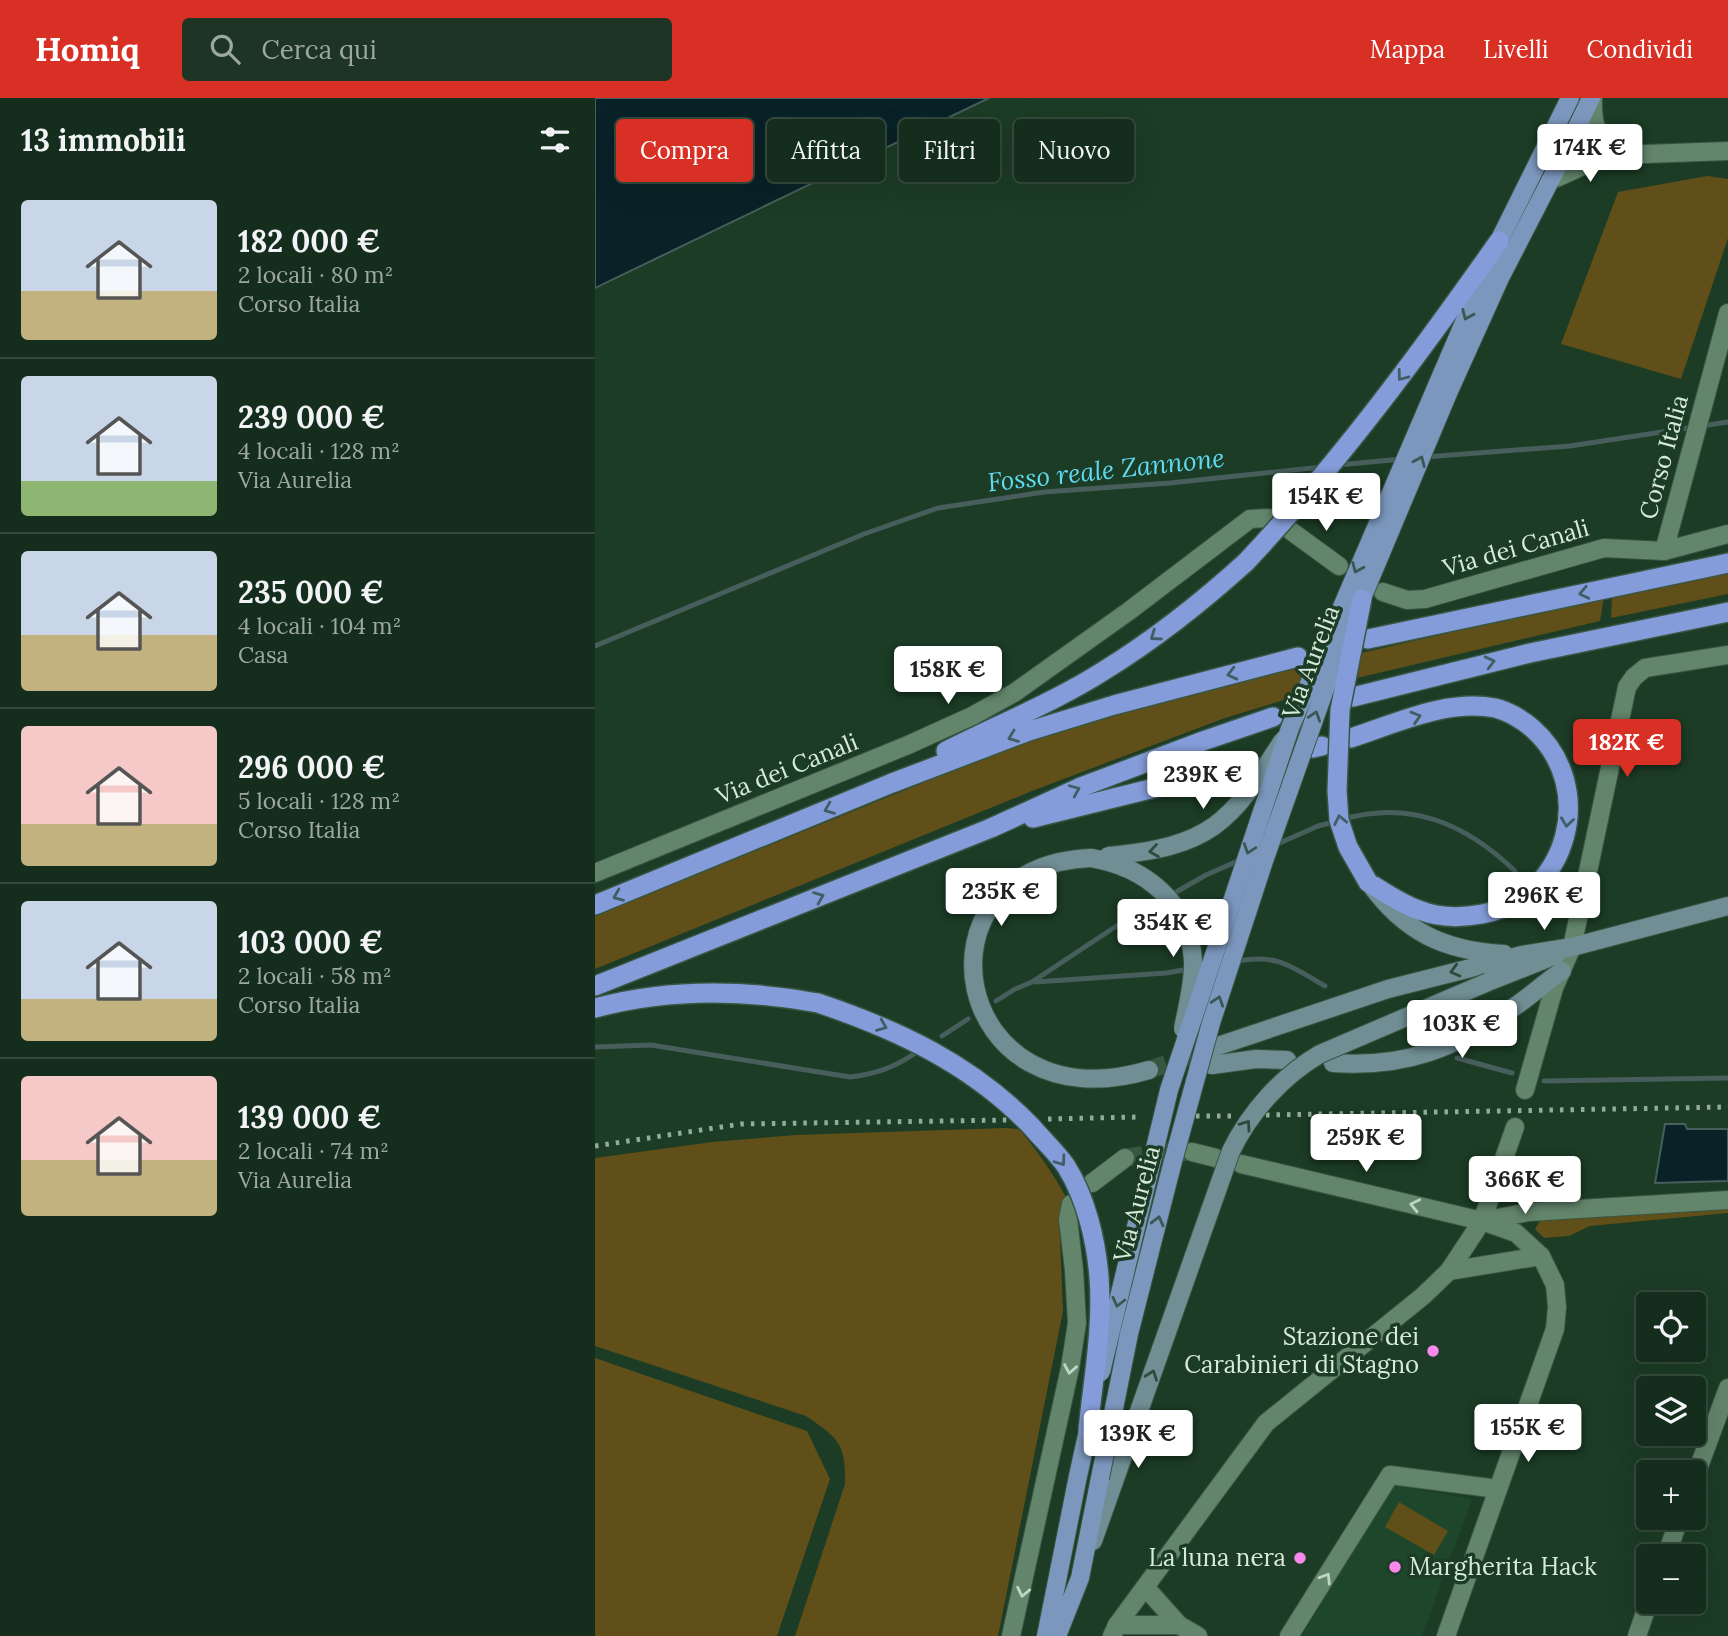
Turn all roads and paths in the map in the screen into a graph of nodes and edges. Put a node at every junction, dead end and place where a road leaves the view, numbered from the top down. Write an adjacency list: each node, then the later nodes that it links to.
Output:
1 (1570, 98): 6 (main road, Via Aurelia, bridge)
2 (1592, 98): 4 (street); 5 (main road, Via Aurelia)
3 (1728, 151): 4 (street)
4 (1618, 155): 5 (street)
5 (1550, 181): 15 (main road, Via Aurelia, one-way to 5, bridge)
6 (1499, 241): 21 (main road, Via Aurelia, one-way to 21, bridge); 24 (highway, one-way to 24, bridge)
7 (1728, 313): 11 (street, Corso Italia)
8 (1269, 518): 27 (street, Via dei Canali)
9 (1291, 531): 13 (street)
10 (1728, 534): 11 (street, Corso Italia)
11 (1664, 551): 14 (street, Via dei Canali)
12 (1728, 563): 17 (highway, one-way to 17)
13 (1339, 566)
14 (1383, 592)
15 (1362, 599): 28 (highway, one-way to 15, bridge); 56 (main road, Via Aurelia, one-way to 15, bridge)
16 (1728, 612): 20 (highway, one-way to 16)
17 (1368, 639)
18 (1728, 655): 31 (street)
19 (1298, 657): 24 (highway, one-way to 24)
20 (1353, 697)
21 (1282, 722): 25 (highway, one-way to 21); 26 (main road, one-way to 26, bridge); 39 (main road, Via Aurelia, one-way to 39, bridge)
22 (1352, 738): 28 (highway, one-way to 28)
23 (1251, 764): 25 (highway)
24 (892, 783): 29 (highway, one-way to 29)
25 (991, 828): 34 (highway, one-way to 25)
26 (1091, 858): 38 (main road); 39 (main road, bridge)
27 (595, 873)
28 (1368, 881): 32 (main road)
29 (595, 905)
30 (1728, 906): 31 (main road)
31 (1572, 947): 32 (main road); 33 (street); 56 (main road, one-way to 31, bridge)
32 (1521, 955): 36 (main road, one-way to 36)
33 (1562, 971): 37 (main road); 40 (street)
34 (595, 986)
35 (595, 1009): 53 (highway, one-way to 53, bridge)
36 (1287, 1060)
37 (1333, 1063)
38 (1149, 1070)
39 (1169, 1090): 53 (main road, Via Aurelia, one-way to 53, bridge)
40 (1525, 1090)
41 (1515, 1127): 49 (street)
42 (1192, 1152): 44 (street)
43 (1125, 1158): 46 (street)
44 (1216, 1158)
45 (1241, 1164): 49 (street, one-way to 45)
46 (1091, 1183)
47 (1728, 1200): 49 (street)
48 (1071, 1204): 61 (street, one-way to 61)
49 (1482, 1221): 50 (street); 51 (street)
50 (1541, 1256): 51 (street); 55 (street)
51 (1449, 1271): 57 (street)
52 (1728, 1388): 54 (street)
53 (1088, 1430): 62 (main road, Via Aurelia, bridge)
54 (1701, 1460)
55 (1498, 1489): 65 (street, one-way to 55); 66 (street)
56 (1080, 1578): 63 (main road, Via Aurelia)
57 (1146, 1588): 59 (street); 60 (street)
58 (1645, 1614): 67 (street)
59 (1179, 1625): 60 (street); 64 (street)
60 (1115, 1631)
61 (1011, 1636)
62 (1046, 1636)
63 (1057, 1636)
64 (1198, 1636)
65 (1289, 1636)
66 (1446, 1636)
67 (1637, 1636)

